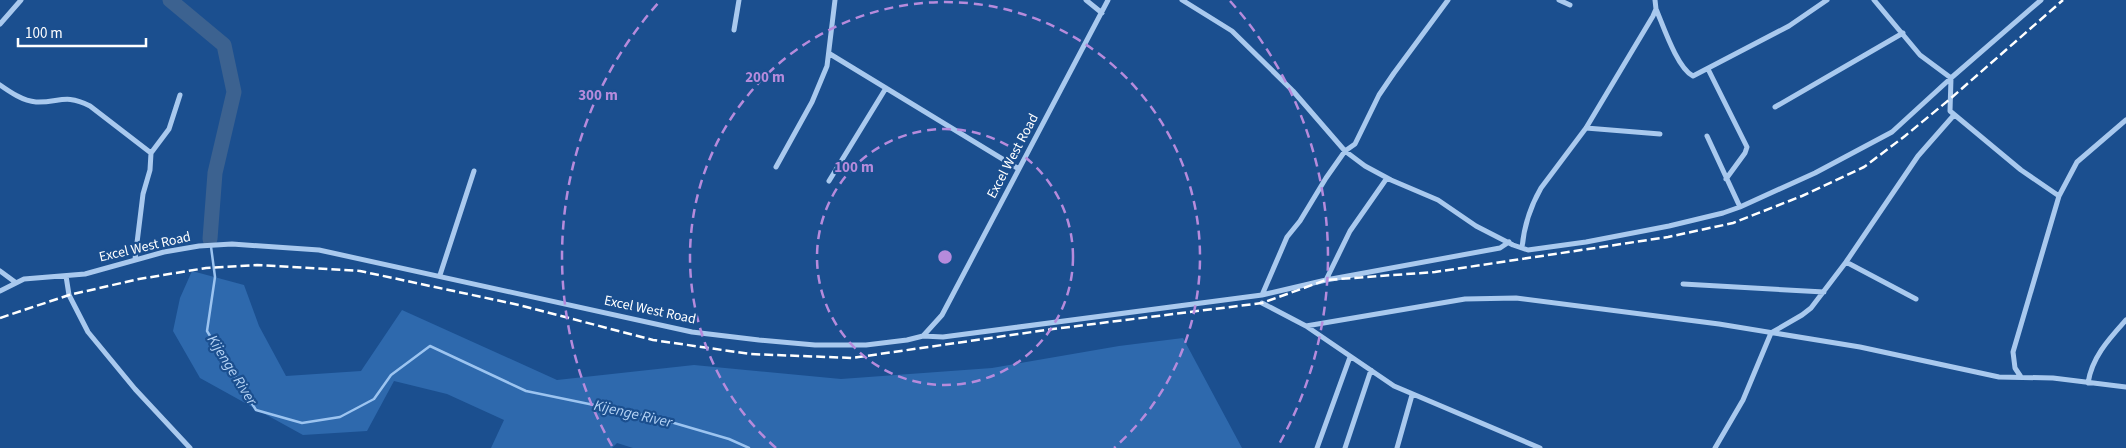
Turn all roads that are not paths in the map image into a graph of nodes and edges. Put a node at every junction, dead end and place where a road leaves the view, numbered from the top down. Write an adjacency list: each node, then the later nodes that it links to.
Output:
1 (22, 0): 16 (street)
2 (739, 0): 17 (street)
3 (835, 0): 19 (street)
4 (1086, 0): 15 (street)
5 (1108, 0): 15 (street, Excel West Road)
6 (1182, 0): 31 (street)
7 (1448, 0): 31 (street)
8 (1559, 0): 13 (street)
9 (1655, 0): 14 (street)
10 (1827, 0): 20 (street)
11 (1874, 0): 18 (street)
12 (2041, 0): 21 (street)
13 (1570, 5)
14 (1656, 9): 20 (street); 28 (street)
15 (1102, 13): 34 (street, Excel West Road)
16 (0, 24)
17 (734, 30)
18 (1903, 33): 21 (street); 25 (street)
19 (830, 54): 23 (street); 33 (street)
20 (1708, 69): 37 (street)
21 (1951, 78): 26 (street); 40 (street)
22 (0, 85): 32 (street)
23 (886, 88): 34 (street); 38 (street)
24 (180, 95): 32 (street)
25 (1775, 107)
26 (1954, 115): 39 (street); 44 (street)
27 (2126, 120): 39 (street)
28 (1586, 128): 29 (street); 42 (street)
29 (1660, 134)
30 (1707, 136): 37 (street)
31 (1344, 151): 36 (street); 53 (street)
32 (151, 153): 43 (street)
33 (776, 167)
34 (1019, 169): 59 (street, Excel West Road)
35 (474, 171): 46 (street)
36 (1387, 178): 41 (street); 48 (street)
37 (1726, 179): 40 (street)
38 (829, 181)
39 (2058, 196): 62 (street)
40 (1740, 207): 42 (street)
41 (1509, 242): 42 (street); 48 (street)
42 (1522, 248)
43 (135, 259): 46 (street, Excel West Road); 47 (street, Excel West Road)
44 (1846, 262): 52 (street); 54 (street)
45 (0, 271): 49 (street)
46 (440, 275): 59 (street, Excel West Road)
47 (66, 276): 49 (street, Excel West Road); 66 (street)
48 (1326, 280): 53 (street)
49 (15, 282): 51 (street, Excel West Road)
50 (1683, 284): 52 (street)
51 (0, 291)
52 (1824, 292): 58 (street)
53 (1262, 295): 59 (street)
54 (1916, 299)
55 (1262, 303): 57 (street)
56 (2126, 320): 63 (street)
57 (1306, 326): 58 (street); 60 (street)
58 (1771, 333): 62 (street); 71 (street)
59 (923, 336)
60 (1350, 357): 61 (street); 67 (street)
61 (1371, 370): 65 (street); 68 (street)
62 (2021, 377): 63 (street)
63 (2088, 383): 64 (street)
64 (2126, 386)
65 (1412, 395): 69 (street); 70 (street)
66 (190, 448)
67 (1318, 448)
68 (1345, 448)
69 (1397, 448)
70 (1540, 448)
71 (1714, 448)

